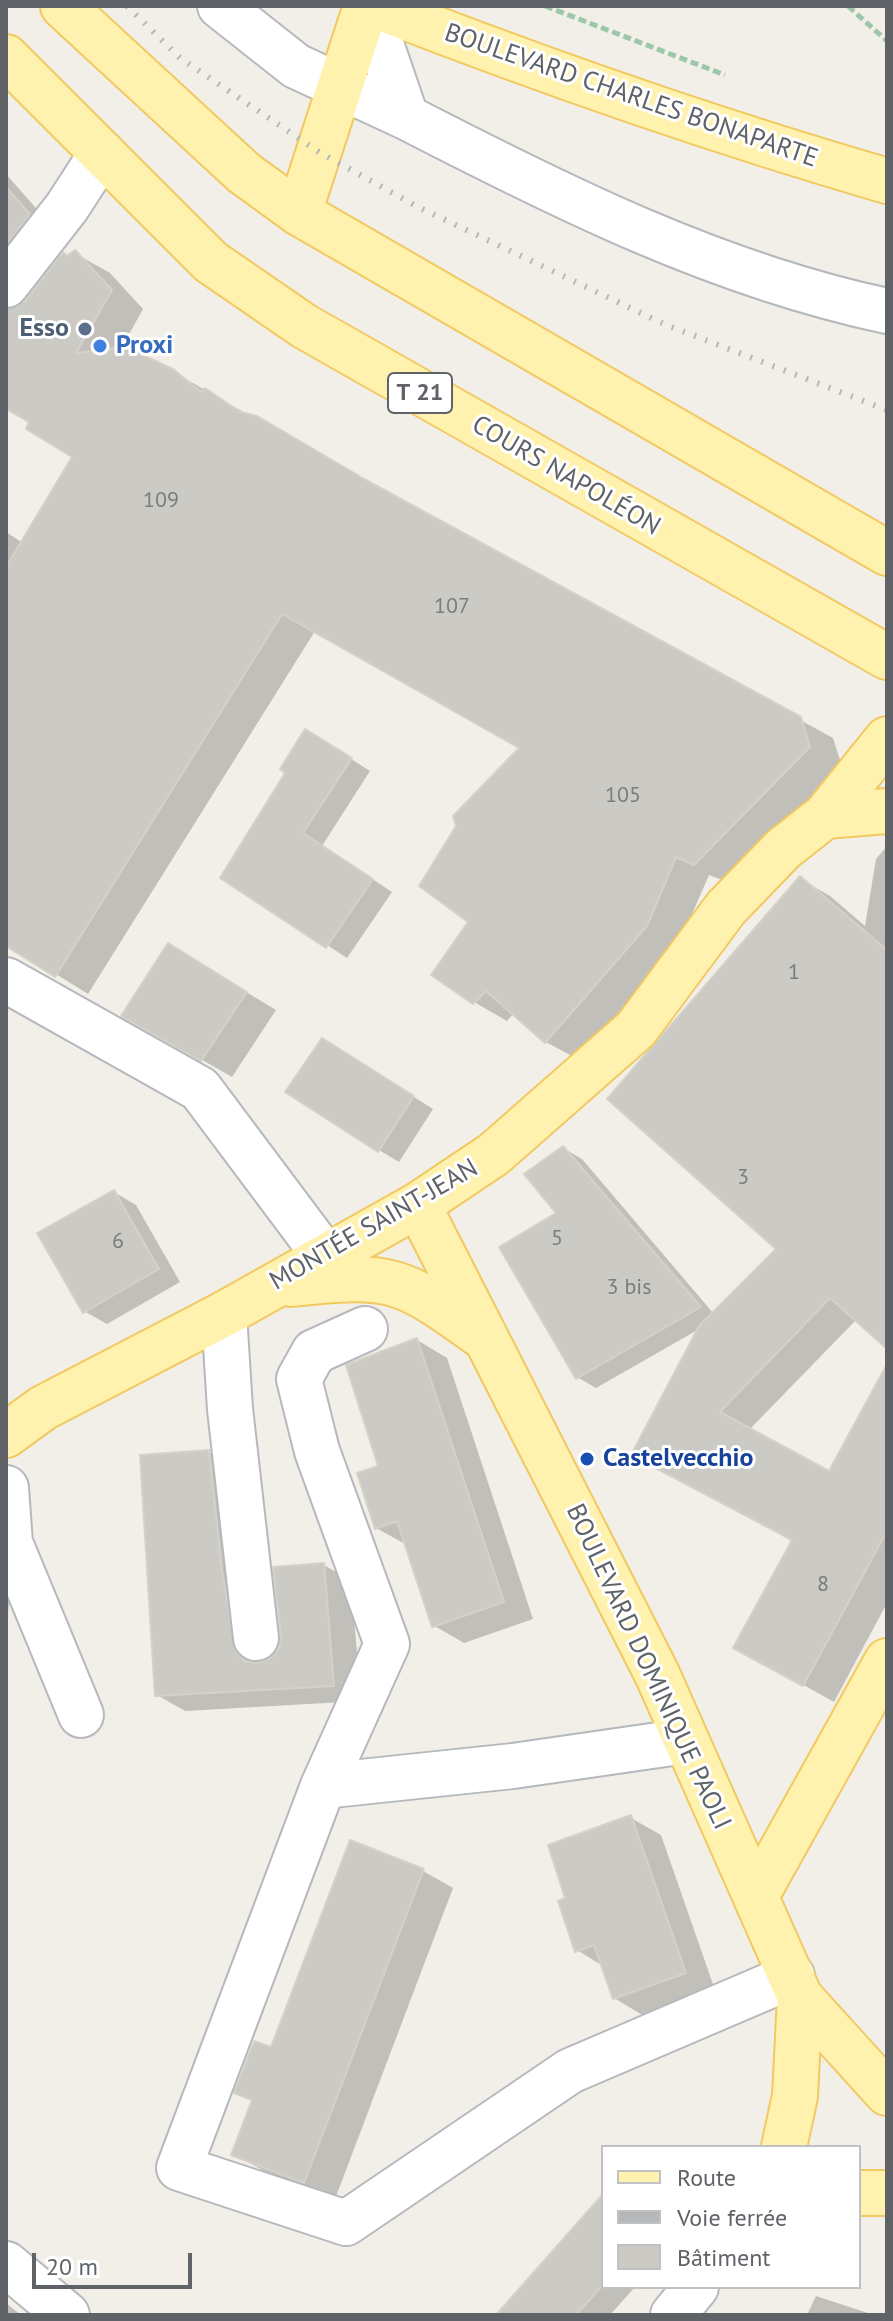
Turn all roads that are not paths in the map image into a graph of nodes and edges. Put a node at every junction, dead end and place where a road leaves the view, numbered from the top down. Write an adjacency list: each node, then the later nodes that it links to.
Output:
1 (63, 6): 10 (main road)
2 (220, 6): 6 (street)
3 (367, 6): 6 (main road); 7 (street)
4 (376, 6): 9 (main road, BOULEVARD CHARLES BONAPARTE)
5 (6, 57): 8 (main road, COURS NAPOLÉON / T 21)
6 (340, 87): 7 (street); 10 (main road)
7 (406, 117): 12 (street)
8 (102, 153): 11 (street); 14 (main road, COURS NAPOLÉON / T 21)
9 (887, 181)
10 (299, 213): 13 (main road)
11 (6, 285)
12 (887, 311)
13 (883, 560)
14 (887, 657)
15 (887, 739): 17 (main road, MONTÉE SAINT-JEAN)
16 (887, 811): 17 (main road)
17 (825, 816): 19 (main road, MONTÉE SAINT-JEAN)
18 (6, 980): 20 (street)
19 (418, 1205): 20 (main road, MONTÉE SAINT-JEAN); 24 (main road, BOULEVARD DOMINIQUE PAOLI)
20 (325, 1256): 21 (main road, MONTÉE SAINT-JEAN)
21 (269, 1287): 22 (main road, MONTÉE SAINT-JEAN); 24 (main road, BOULEVARD DOMINIQUE PAOLI)
22 (224, 1314): 25 (main road, MONTÉE SAINT-JEAN); 28 (street)
23 (365, 1329): 32 (street)
24 (489, 1341): 31 (main road, BOULEVARD DOMINIQUE PAOLI)
25 (6, 1435)
26 (6, 1488): 27 (street)
27 (8, 1561): 30 (street)
28 (256, 1638)
29 (887, 1661): 33 (main road)
30 (81, 1715)
31 (686, 1741): 32 (street); 33 (main road, BOULEVARD DOMINIQUE PAOLI)
32 (323, 1786): 34 (street)
33 (756, 1896): 34 (main road, BOULEVARD DOMINIQUE PAOLI)
34 (796, 1986): 35 (main road); 36 (main road)
35 (887, 2093)
36 (784, 2145)
37 (861, 2193): 38 (main road)
38 (887, 2193)
39 (6, 2264): 41 (street)
40 (694, 2289): 42 (street)
41 (67, 2315)
42 (673, 2315)

